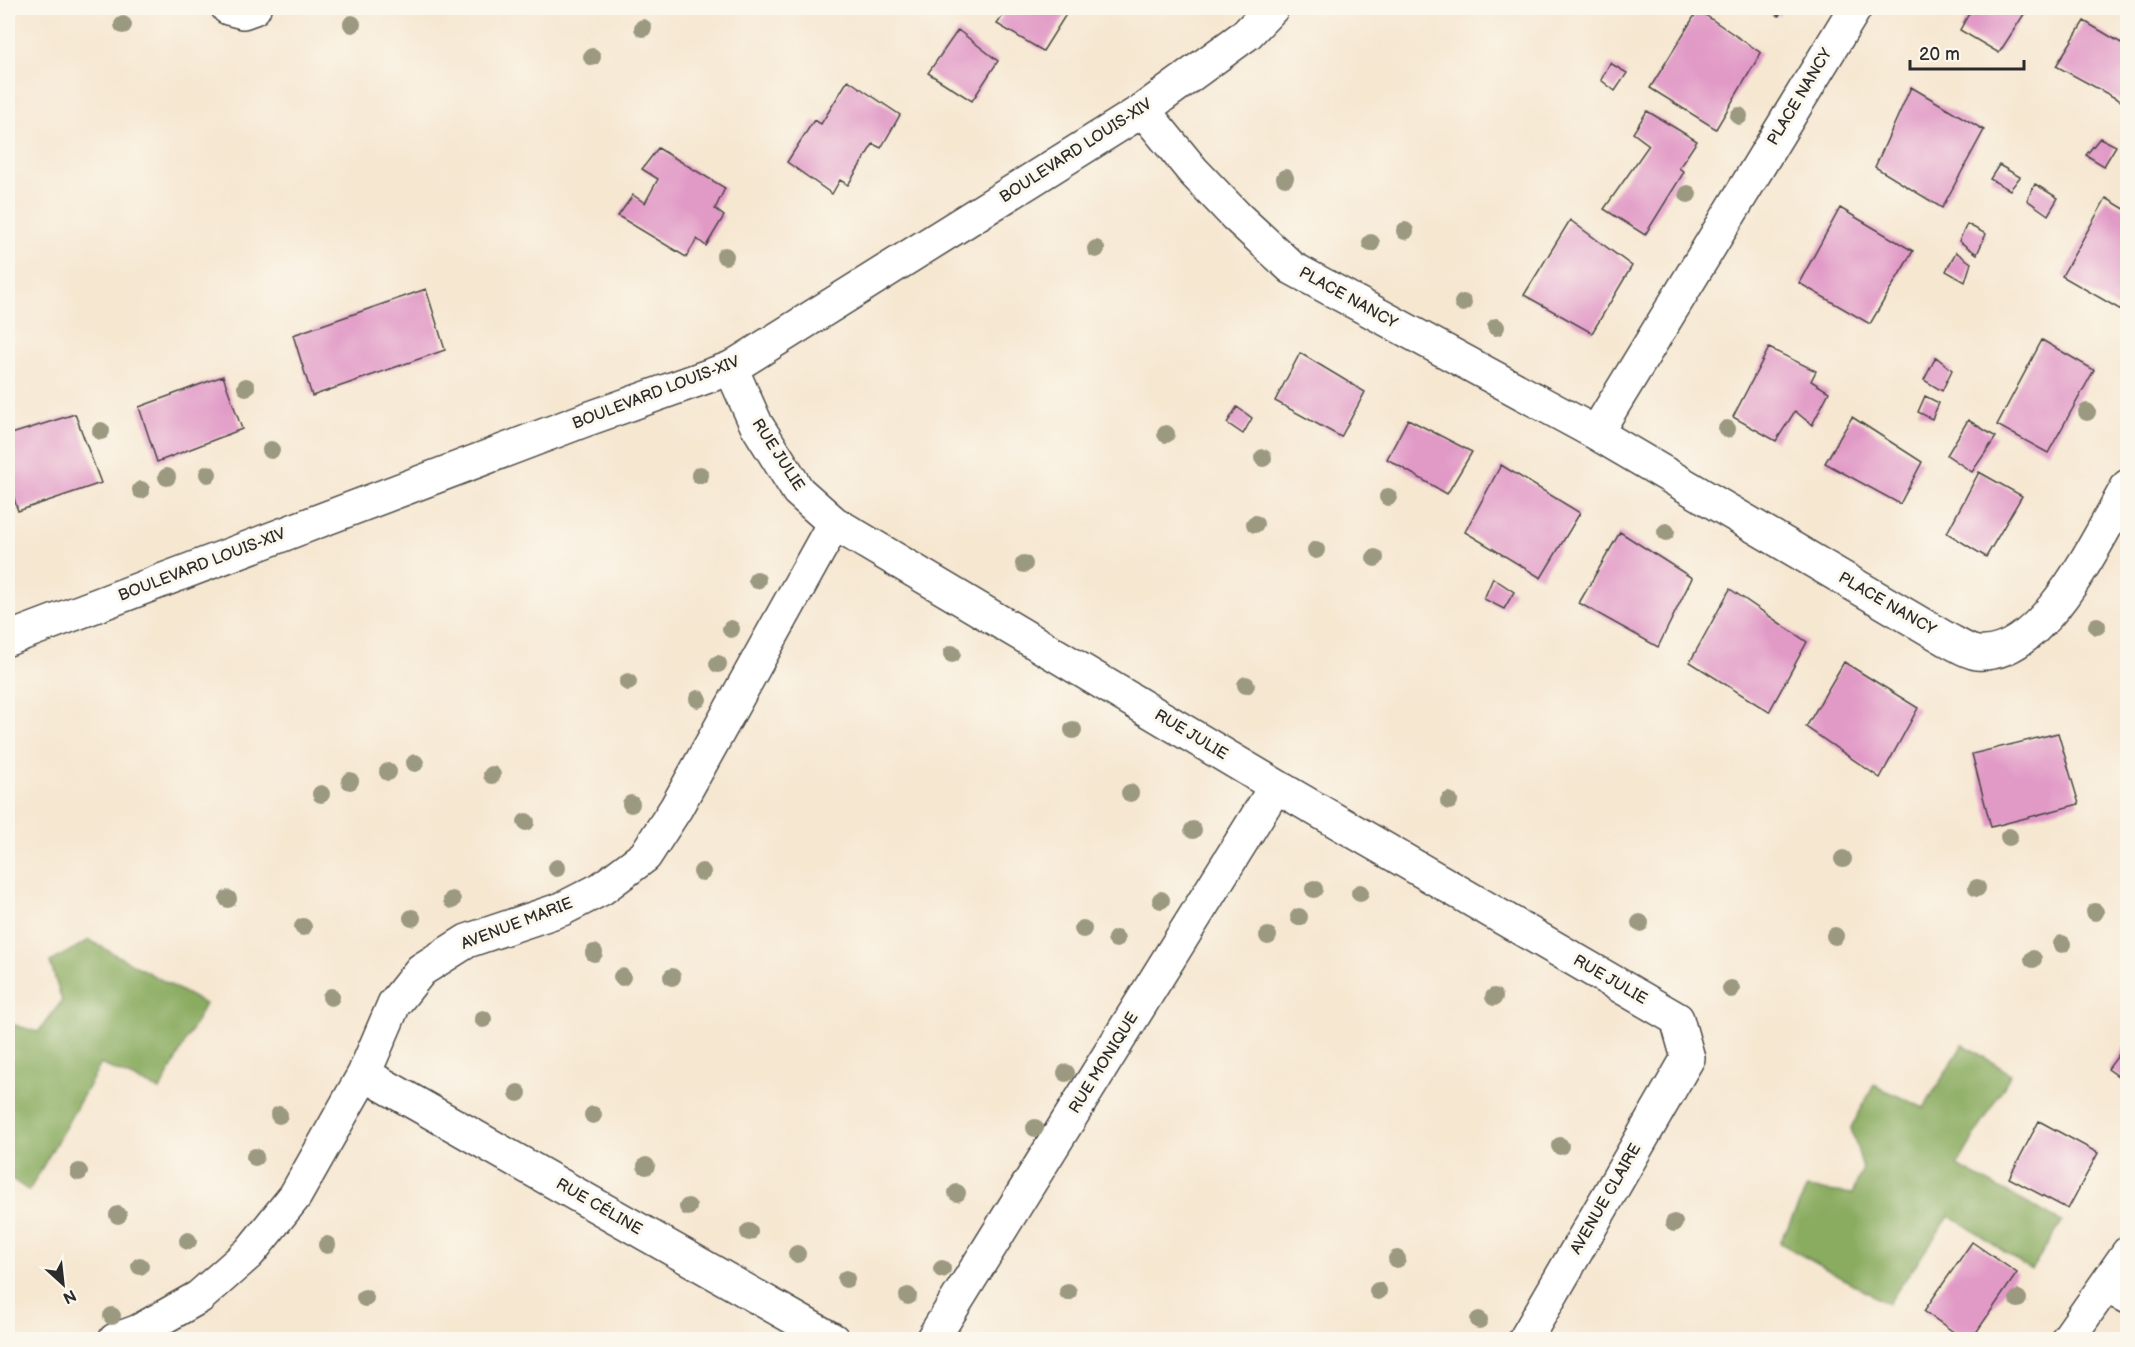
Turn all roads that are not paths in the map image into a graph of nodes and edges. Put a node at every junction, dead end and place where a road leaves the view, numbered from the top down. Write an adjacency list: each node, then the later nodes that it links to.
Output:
1 (228, 8): 2 (street)
2 (254, 8)
3 (1272, 8): 5 (street, BOULEVARD LOUIS-XIV)
4 (1855, 8): 7 (street, PLACE NANCY)
5 (1143, 110): 6 (street, BOULEVARD LOUIS-XIV); 7 (street, PLACE NANCY)
6 (731, 368): 9 (street, RUE JULIE); 10 (street, BOULEVARD LOUIS-XIV)
7 (1596, 433): 8 (street, PLACE NANCY)
8 (2127, 486)
9 (834, 523): 11 (street, RUE JULIE); 13 (street, AVENUE MARIE)
10 (8, 639)
11 (1276, 786): 12 (street, RUE JULIE); 18 (street, RUE MONIQUE)
12 (1688, 1058): 19 (street, AVENUE CLAIRE)
13 (364, 1074): 16 (street, AVENUE MARIE); 17 (street, RUE CÉLINE)
14 (2127, 1252): 15 (street)
15 (2117, 1291): 20 (street)
16 (115, 1340)
17 (833, 1340)
18 (932, 1340)
19 (1525, 1340)
20 (2067, 1340)

